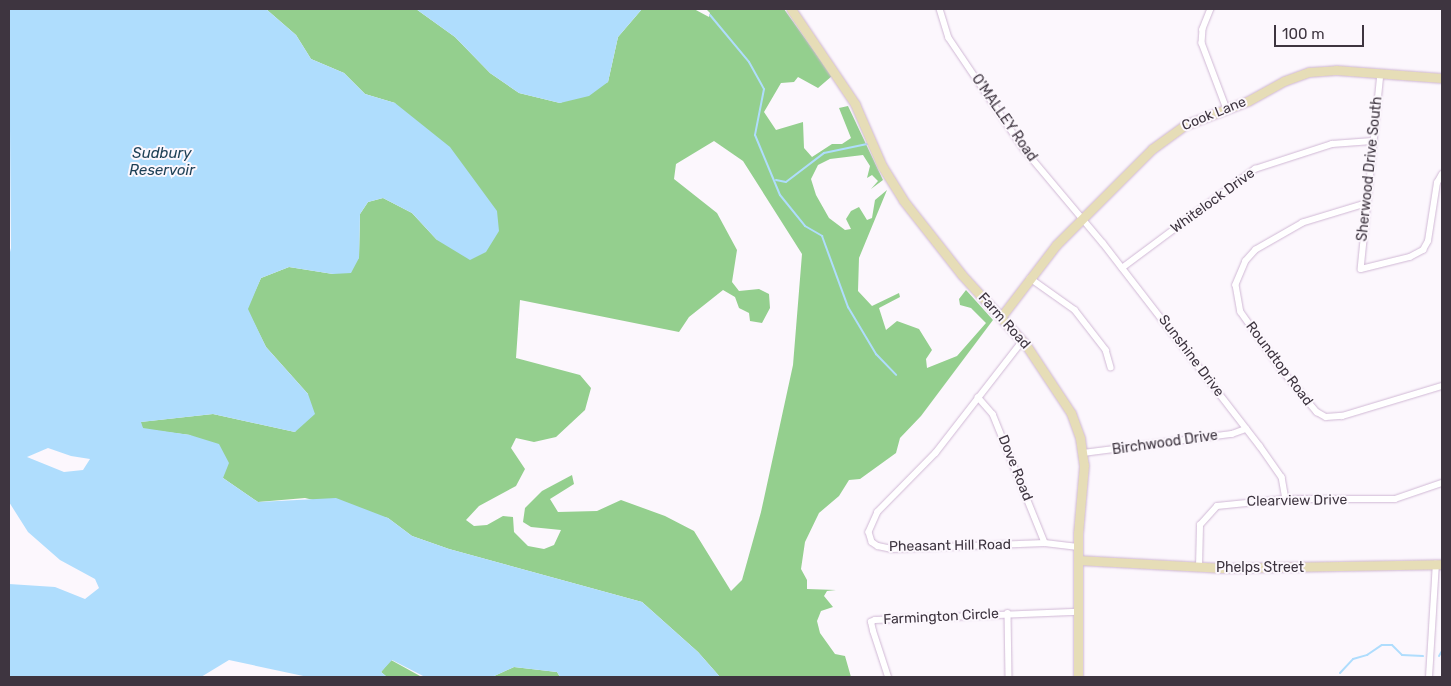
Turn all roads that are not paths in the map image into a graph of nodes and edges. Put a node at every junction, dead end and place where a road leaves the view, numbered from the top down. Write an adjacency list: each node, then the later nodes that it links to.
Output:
1 (791, 9): 13 (street, Farm Road)
2 (940, 9): 10 (street, O'MALLEY Road)
3 (1211, 9): 6 (street)
4 (1381, 73): 5 (street, Cook Lane); 6 (street, Cook Lane); 7 (street, Sherwood Drive South)
5 (1442, 78)
6 (1227, 109): 10 (street, Cook Lane)
7 (1372, 141): 9 (street, Sherwood Drive South); 11 (street, Whitelock Drive)
8 (1442, 174): 9 (street, Sherwood Drive South)
9 (1365, 204): 16 (street, Roundtop Road)
10 (1083, 218): 11 (street, Sunshine Drive); 12 (street, Cook Lane)
11 (1122, 268): 18 (street, Sunshine Drive)
12 (1030, 278): 13 (street, Cook Lane); 15 (street)
13 (1001, 317): 14 (street, Farm Road)
14 (1023, 341): 17 (street, Pheasant Hill Road); 19 (street, Farm Road)
15 (1111, 367)
16 (1442, 386)
17 (978, 397): 22 (street, Dove Road); 22 (street, Pheasant Hill Road)
18 (1246, 429): 19 (street, Birchwood Drive); 21 (street, Sunshine Drive)
19 (1083, 453): 23 (street, Farm Road)
20 (1442, 484): 21 (street, Clearview Drive)
21 (1286, 499): 26 (street, Clearview Drive)
22 (1045, 543): 23 (street, Pheasant Hill Road)
23 (1078, 546): 24 (street, Farm Road)
24 (1078, 560): 26 (street, Phelps Street); 27 (street, Farm Road)
25 (1439, 564): 26 (street, Phelps Street); 32 (street)
26 (1199, 567)
27 (1078, 612): 28 (street, Farmington Circle); 31 (street, Farm Road)
28 (1008, 613): 29 (street, Farmington Circle); 30 (street, Farmington Circle)
29 (888, 677)
30 (1009, 677)
31 (1078, 677)
32 (1429, 677)

